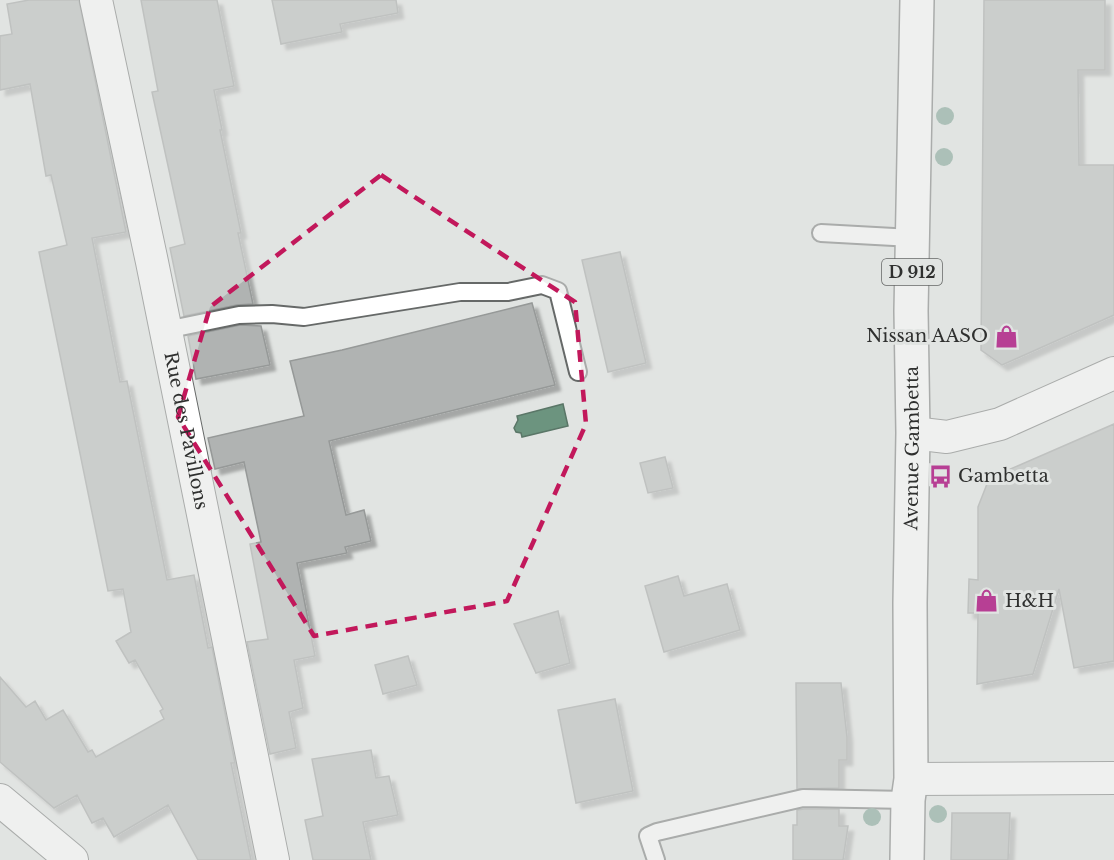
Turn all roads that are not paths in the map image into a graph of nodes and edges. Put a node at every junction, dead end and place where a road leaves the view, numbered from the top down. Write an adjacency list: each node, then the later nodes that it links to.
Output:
1 (96, 0): 5 (street, Rue des Pavillons)
2 (917, 0): 4 (main road, Avenue Gambetta / D 912)
3 (821, 233): 4 (lane)
4 (912, 238): 8 (main road, Avenue Gambetta / D 912)
5 (166, 330): 6 (lane); 13 (street, Rue des Pavillons)
6 (578, 372)
7 (1114, 373): 8 (street)
8 (913, 432): 10 (main road, Avenue Gambetta / D 912)
9 (1114, 778): 10 (street)
10 (909, 790): 14 (lane); 15 (main road, Avenue Gambetta / D 912)
11 (0, 800): 12 (street)
12 (72, 860)
13 (273, 860)
14 (656, 860)
15 (907, 860)

